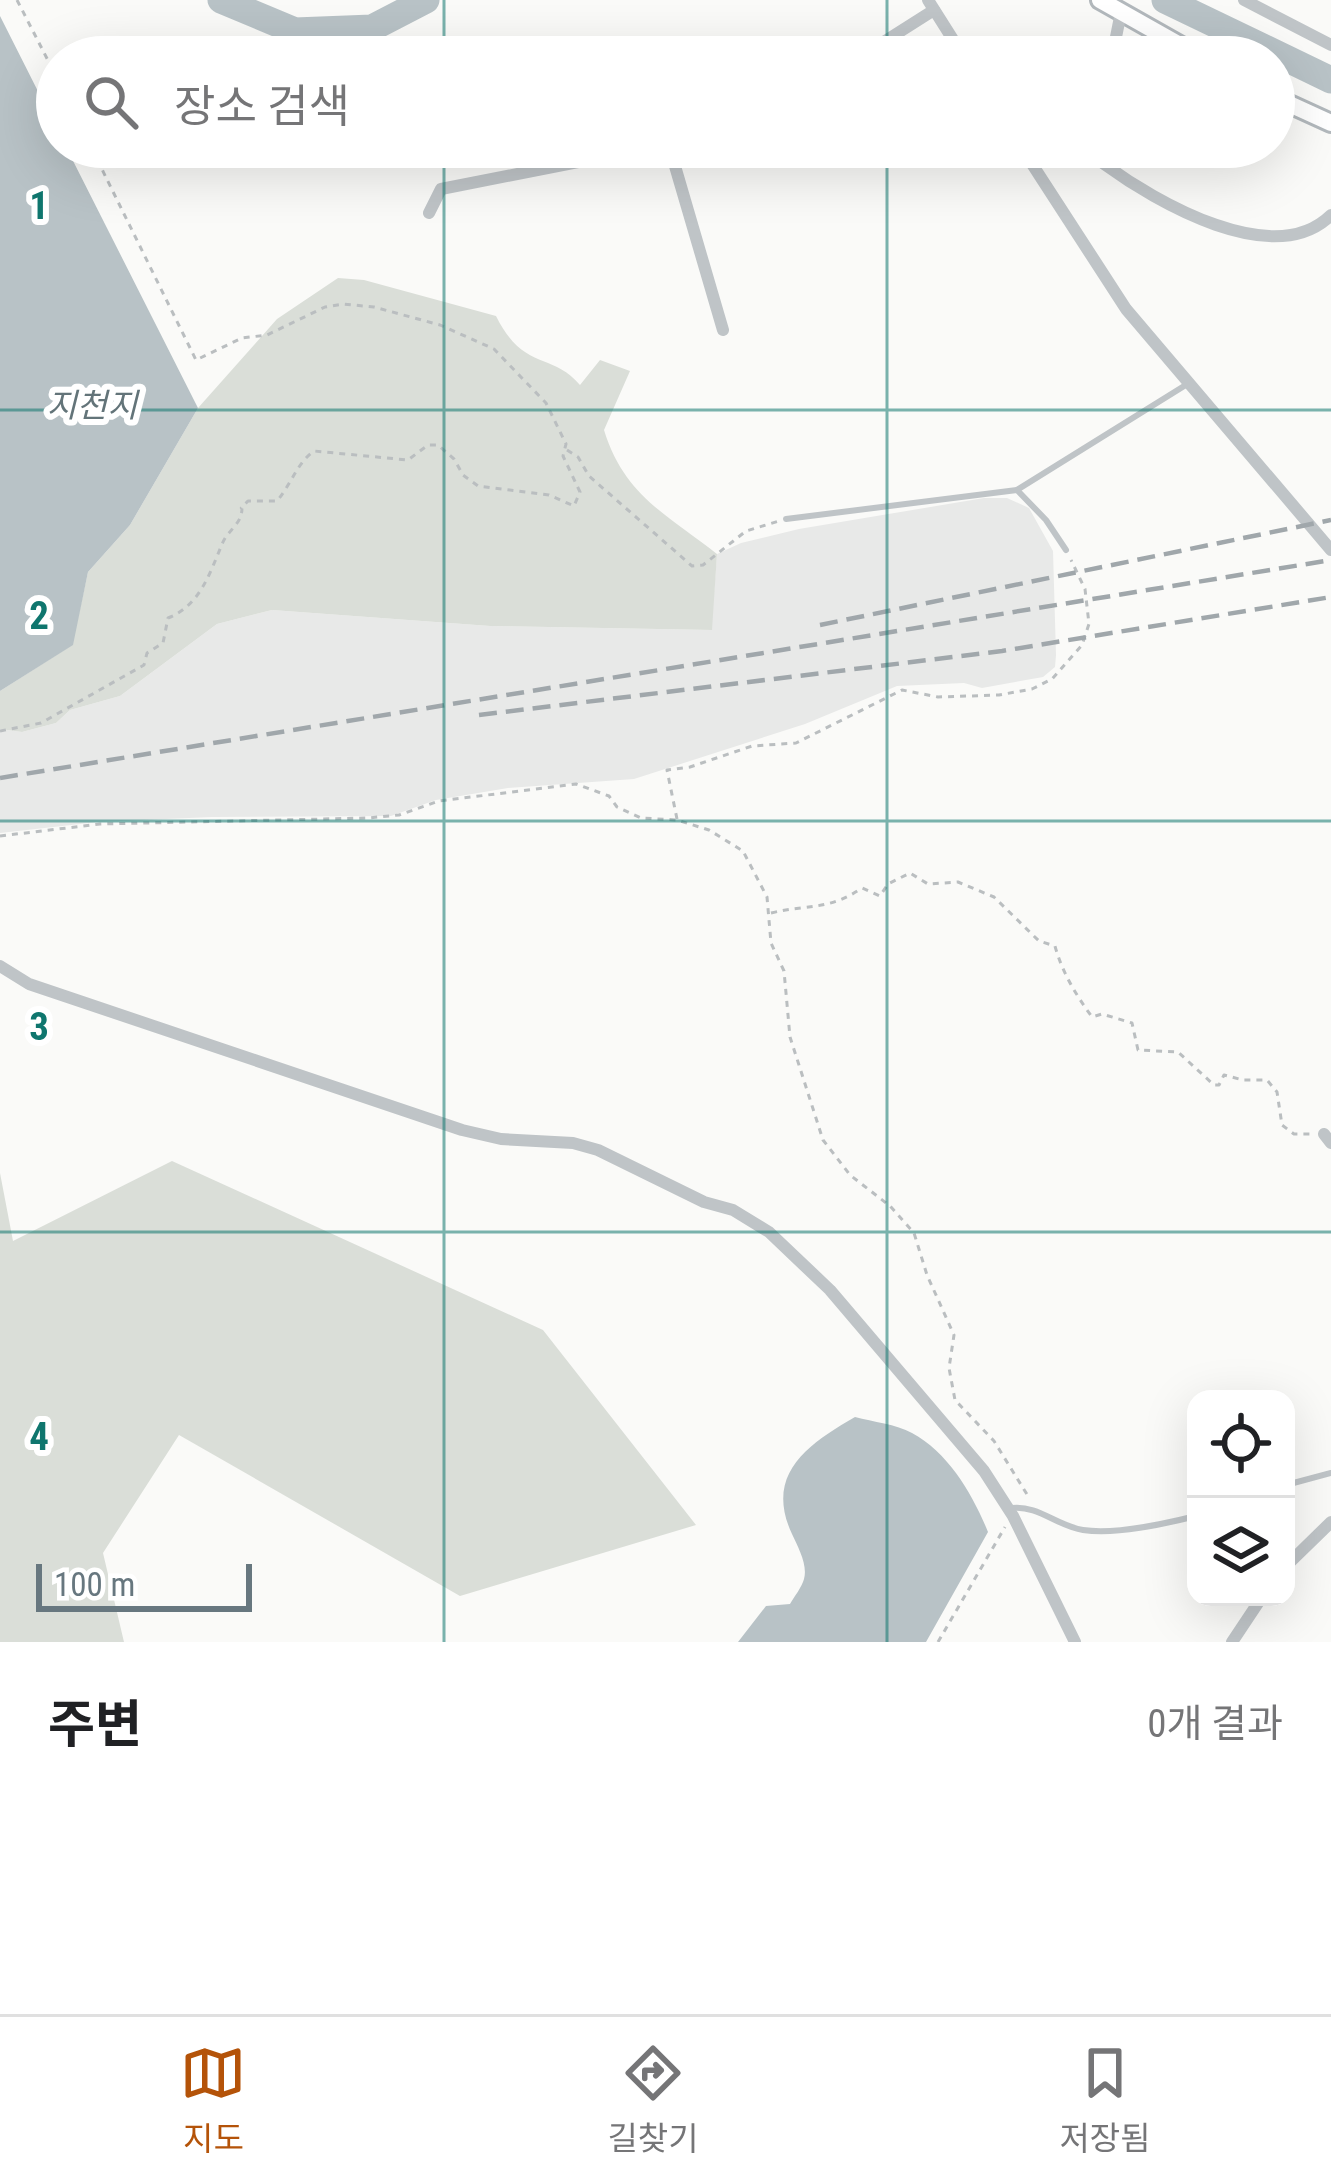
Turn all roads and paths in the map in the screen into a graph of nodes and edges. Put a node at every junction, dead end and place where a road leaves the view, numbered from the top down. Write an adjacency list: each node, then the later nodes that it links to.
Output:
1 (17, 0): 10 (path)
2 (1100, 0): 5 (main road)
3 (1244, 0): 11 (street)
4 (931, 5): 6 (street); 7 (street)
5 (1121, 12): 8 (street); 9 (main road)
6 (889, 36)
7 (951, 36)
8 (1116, 36)
9 (1164, 36)
10 (36, 37)
11 (1331, 45)
12 (1295, 107): 13 (main road)
13 (1331, 123)
14 (101, 168): 23 (path)
15 (537, 168): 19 (street)
16 (676, 168): 21 (street)
17 (1034, 168): 22 (street)
18 (1110, 168): 20 (street)
19 (429, 213)
20 (1331, 215)
21 (723, 330)
22 (1189, 383): 24 (lane); 27 (street)
23 (565, 448): 25 (path); 28 (path)
24 (1017, 490): 25 (lane); 26 (lane)
25 (786, 519)
26 (1066, 550): 29 (path)
27 (1331, 550)
28 (0, 731)
29 (677, 820): 30 (path); 31 (path)
30 (0, 836)
31 (771, 913): 33 (path); 37 (path)
32 (0, 966): 36 (street)
33 (1328, 1138)
34 (1331, 1473): 35 (lane)
35 (1295, 1483)
36 (1011, 1513): 37 (lane); 42 (path); 43 (street)
37 (1040, 1513): 38 (lane)
38 (1187, 1517)
39 (1331, 1522): 40 (street)
40 (1295, 1557)
41 (1256, 1606): 44 (street)
42 (938, 1642)
43 (1075, 1642)
44 (1232, 1642)

